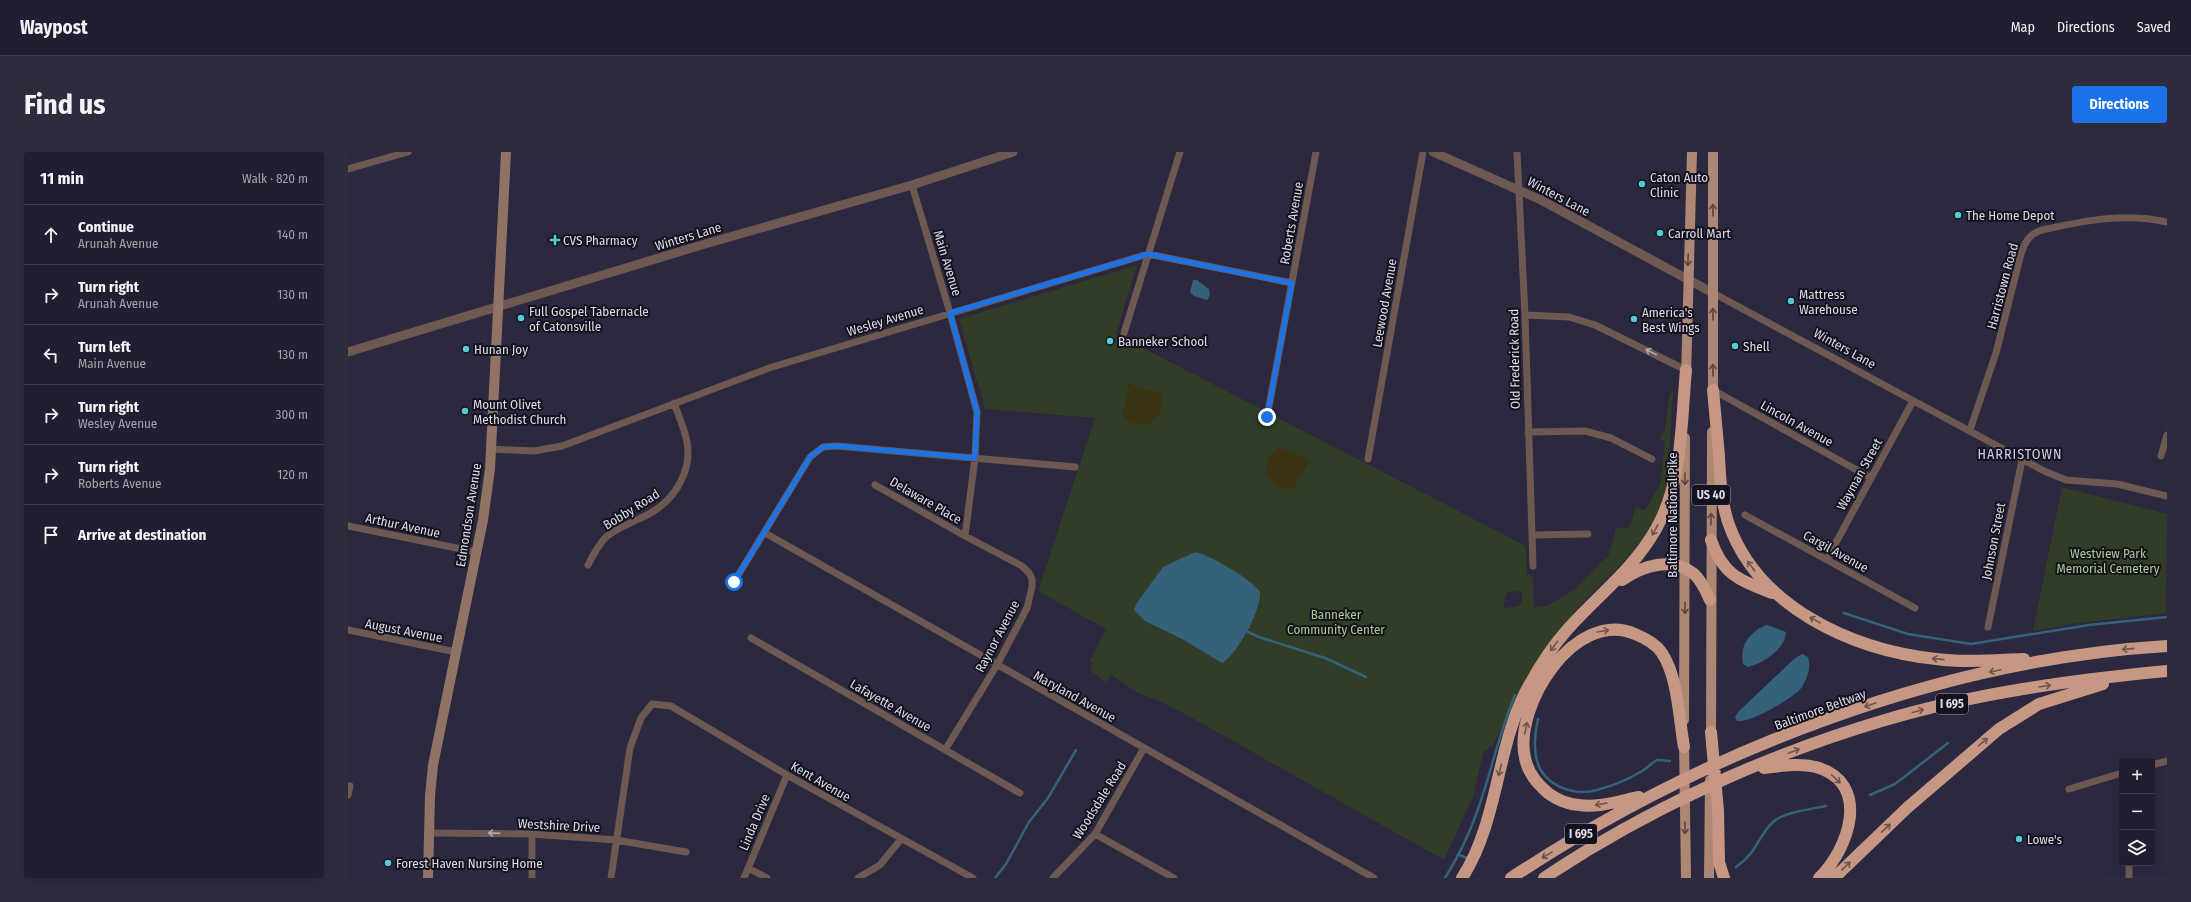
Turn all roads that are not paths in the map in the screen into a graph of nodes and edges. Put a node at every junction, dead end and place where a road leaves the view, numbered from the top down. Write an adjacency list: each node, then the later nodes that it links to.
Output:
1 (408, 152): 11 (street)
2 (506, 152): 19 (main road, Edmondson Avenue)
3 (1013, 152): 12 (street, Winters Lane)
4 (1180, 152): 15 (street)
5 (1316, 152): 17 (street, Roberts Avenue)
6 (1423, 152): 35 (street, Leewood Avenue)
7 (1433, 152): 13 (street, Winters Lane)
8 (1517, 152): 13 (street, Old Frederick Road)
9 (1692, 152): 16 (main road, Baltimore National Pike / US 40, one-way to 16)
10 (1713, 152): 18 (main road, US 40, one-way to 10)
11 (348, 169)
12 (912, 185): 19 (street, Winters Lane); 20 (street, Main Avenue)
13 (1520, 190): 16 (street, Winters Lane); 21 (street, Old Frederick Road)
14 (2167, 222): 29 (street, Harristown Road)
15 (1148, 254): 17 (street, Wesley Avenue); 20 (street, Wesley Avenue); 22 (street)
16 (1687, 279): 18 (street, Winters Lane); 24 (main road, Baltimore National Pike / US 40)
17 (1292, 283): 28 (street, Roberts Avenue)
18 (1713, 293): 25 (main road, US 40, one-way to 18); 26 (street, Winters Lane)
19 (498, 308): 23 (street, Winters Lane); 32 (main road, Edmondson Avenue)
20 (950, 313): 27 (street, Wesley Avenue); 34 (street, Main Avenue)
21 (1526, 315): 24 (street, one-way to 21); 30 (street, Old Frederick Road)
22 (1124, 333)
23 (348, 352)
24 (1686, 370): 53 (main road, Baltimore National Pike / US 40, one-way to 53); 55 (highway, one-way to 55)
25 (1713, 390): 39 (street, Lincoln Avenue); 48 (main road, US 40, one-way to 25); 56 (highway, one-way to 25)
26 (1914, 401): 29 (street, Winters Lane); 39 (street, Wayman Street)
27 (674, 403): 32 (street, Wesley Avenue); 51 (street, Bobby Road)
28 (1267, 417)
29 (1970, 430): 37 (street, Winters Lane)
30 (1528, 432): 36 (street); 46 (street, Old Frederick Road)
31 (2167, 435): 33 (street)
32 (491, 449): 49 (main road, Edmondson Avenue)
33 (2161, 456)
34 (975, 458): 38 (street); 44 (street); 47 (street, Main Avenue)
35 (1368, 458)
36 (1652, 459)
37 (2022, 460): 41 (street, Winters Lane); 59 (street, Johnson Street)
38 (1075, 467)
39 (1871, 478): 50 (street, Wayman Street)
40 (875, 485): 47 (street, Delaware Place)
41 (2167, 496)
42 (1745, 514): 50 (street, Cargil Avenue)
43 (348, 526): 49 (street, Arthur Avenue)
44 (765, 533): 54 (street); 65 (street, Maryland Avenue)
45 (1588, 534): 46 (street)
46 (1533, 535): 52 (street, Old Frederick Road)
47 (965, 536): 65 (street, Raynor Avenue)
48 (1710, 540): 56 (highway); 57 (main road, US 40)
49 (476, 552): 63 (main road, Edmondson Avenue)
50 (1827, 559): 58 (street, Cargil Avenue)
51 (588, 565)
52 (1533, 566)
53 (1685, 569): 55 (highway); 57 (highway); 69 (main road, Baltimore National Pike / US 40, one-way to 69)
54 (734, 582)
55 (1611, 588): 100 (highway, one-way to 100)
56 (1777, 596): 64 (highway, one-way to 56)
57 (1710, 600): 68 (main road, US 40)
58 (1915, 608)
59 (1988, 627)
60 (348, 630): 63 (street, August Avenue)
61 (751, 638): 71 (street, Lafayette Avenue)
62 (2167, 646): 64 (highway, Baltimore Beltway / I 695, one-way to 64)
63 (456, 652): 82 (main road, Edmondson Avenue)
64 (2075, 657): 80 (highway, Baltimore Beltway / I 695, one-way to 80)
65 (997, 665): 70 (street, Maryland Avenue); 71 (street, Raynor Avenue)
66 (2167, 671): 67 (highway, I 695)
67 (2149, 673): 74 (highway, I 695, one-way to 67); 107 (highway, one-way to 67)
68 (1711, 732): 104 (main road, US 40); 105 (highway)
69 (1684, 747): 80 (highway, one-way to 69); 103 (main road, Baltimore National Pike / US 40, one-way to 103)
70 (1144, 748): 84 (street, Woodsdale Road); 99 (street, Maryland Avenue)
71 (945, 750): 79 (street, Lafayette Avenue)
72 (2167, 761): 73 (street)
73 (2155, 764)
74 (1742, 773): 102 (highway, I 695); 106 (highway, one-way to 106)
75 (2119, 774): 78 (street)
76 (787, 775): 85 (street, Kent Avenue); 86 (street, Kent Avenue); 89 (street, Linda Drive)
77 (350, 786): 81 (street)
78 (2069, 788)
79 (1020, 793)
80 (1653, 794): 101 (highway, Baltimore Beltway / I 695, one-way to 101)
81 (348, 795)
82 (429, 833): 83 (street, Westshire Drive, one-way to 82); 90 (main road, Edmondson Avenue)
83 (532, 834): 85 (street, Westshire Drive); 91 (street)
84 (1095, 834): 97 (street, Woodsdale Road); 98 (street)
85 (616, 840): 87 (street, Westshire Drive); 92 (street)
86 (901, 840): 95 (street); 96 (street, Kent Avenue)
87 (686, 852)
88 (2129, 866): 108 (street)
89 (748, 868): 93 (street, Linda Drive); 94 (street)
90 (428, 878)
91 (532, 878)
92 (611, 878)
93 (744, 878)
94 (767, 878)
95 (858, 878)
96 (973, 878)
97 (1053, 878)
98 (1174, 878)
99 (1374, 878)
100 (1462, 878)
101 (1511, 878)
102 (1544, 878)
103 (1686, 878)
104 (1710, 878)
105 (1724, 878)
106 (1819, 878)
107 (1834, 878)
108 (2129, 878)

